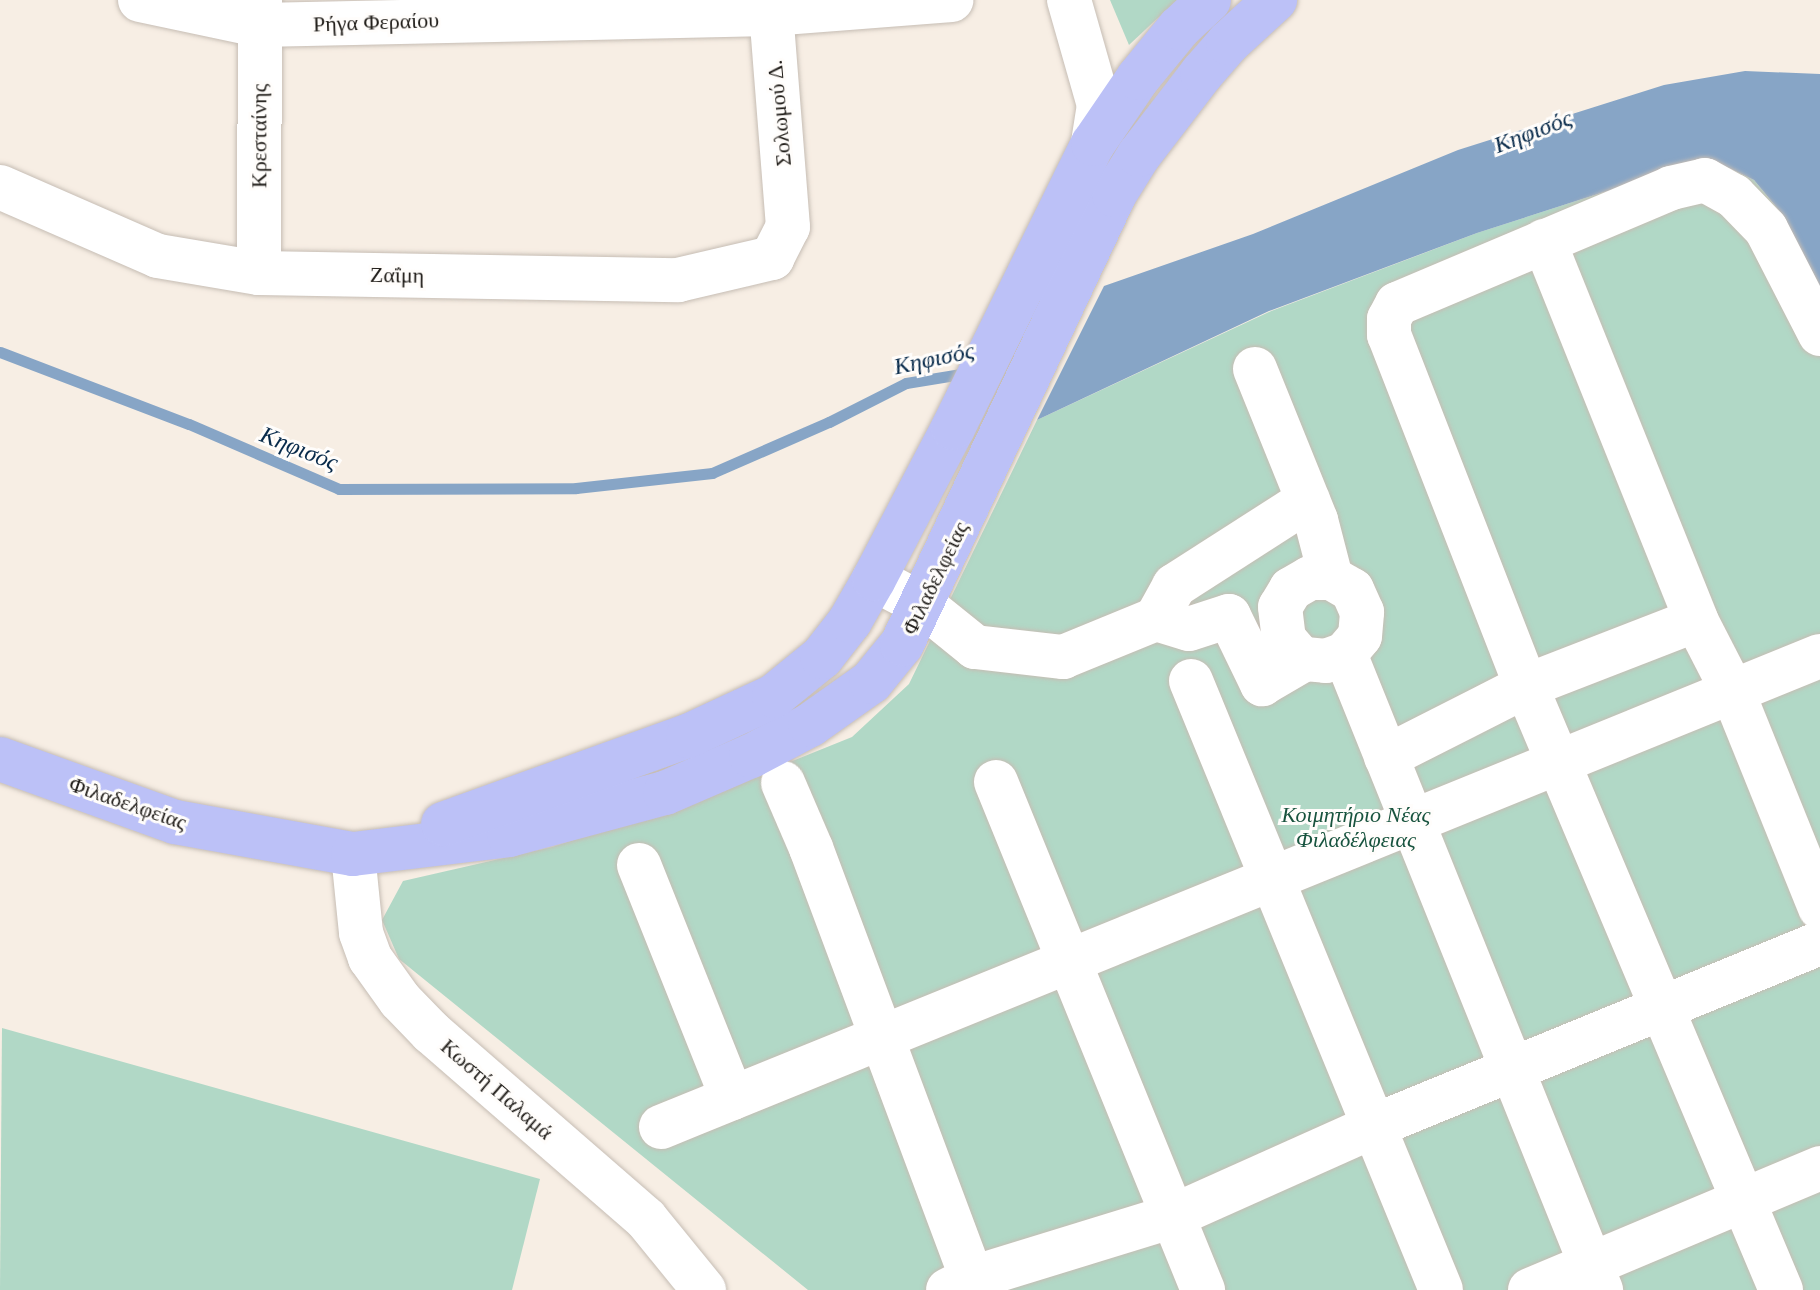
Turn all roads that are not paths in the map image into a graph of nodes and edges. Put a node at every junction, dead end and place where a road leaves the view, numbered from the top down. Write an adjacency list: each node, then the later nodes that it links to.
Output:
1 (140, 0): 8 (street, Ρήγα Φεραίου)
2 (951, 0): 6 (street, Ρήγα Φεραίου)
3 (1069, 0): 9 (street)
4 (1209, 0): 9 (main road, Φιλαδελφείας)
5 (1275, 0): 12 (main road, Φιλαδελφείας)
6 (770, 7): 7 (street, Ρήγα Φεραίου); 11 (street, Σολωμού Δ.)
7 (480, 9): 8 (street, Ρήγα Φεραίου)
8 (259, 13): 14 (street, Κρεσταίνης)
9 (1093, 144): 12 (main road, Φιλαδελφείας)
10 (0, 187): 14 (street, Ζαΐμη)
11 (788, 227): 14 (street, Ζαΐμη)
12 (1074, 228): 19 (main road, Φιλαδελφείας); 20 (main road, Φιλαδελφείας)
13 (1544, 241): 15 (street); 22 (street); 27 (street)
14 (259, 273)
15 (1820, 334)
16 (1255, 369): 17 (street)
17 (1308, 500): 18 (street); 21 (street)
18 (1331, 578): 23 (street); 25 (street)
19 (874, 579): 20 (street); 35 (main road, Φιλαδελφείας)
20 (923, 605): 21 (street); 35 (main road, Φιλαδελφείας)
21 (1156, 619): 25 (street)
22 (1696, 620): 27 (street); 28 (street)
23 (1345, 654): 25 (street); 29 (street)
24 (1820, 656): 28 (street)
25 (1302, 660)
26 (1191, 681): 37 (street)
27 (1526, 686): 29 (street); 31 (street)
28 (1732, 690): 31 (street); 38 (street)
29 (1386, 757): 34 (street)
30 (0, 759): 35 (main road, Φιλαδελφείας)
31 (1559, 760): 34 (street); 41 (street)
32 (996, 782): 40 (street)
33 (783, 783): 42 (street)
34 (1412, 821): 37 (street); 43 (street)
35 (353, 854): 52 (street, Κωστή Παλαμά)
36 (639, 865): 44 (street)
37 (1272, 878): 40 (street); 45 (street)
38 (1820, 908)
39 (1820, 943): 41 (street)
40 (1069, 960): 42 (street); 49 (street)
41 (1664, 1010): 43 (street); 48 (street)
42 (882, 1036): 44 (street); 51 (street)
43 (1510, 1072): 45 (street); 50 (street)
44 (732, 1098): 46 (street)
45 (1374, 1126): 49 (street); 54 (street)
46 (661, 1127)
47 (1820, 1168): 48 (street)
48 (1744, 1200): 50 (street); 56 (street)
49 (1173, 1216): 51 (street); 53 (street)
50 (1596, 1277): 55 (street)
51 (960, 1284)
52 (704, 1290)
53 (1203, 1290)
54 (1441, 1290)
55 (1530, 1290)
56 (1781, 1290)

